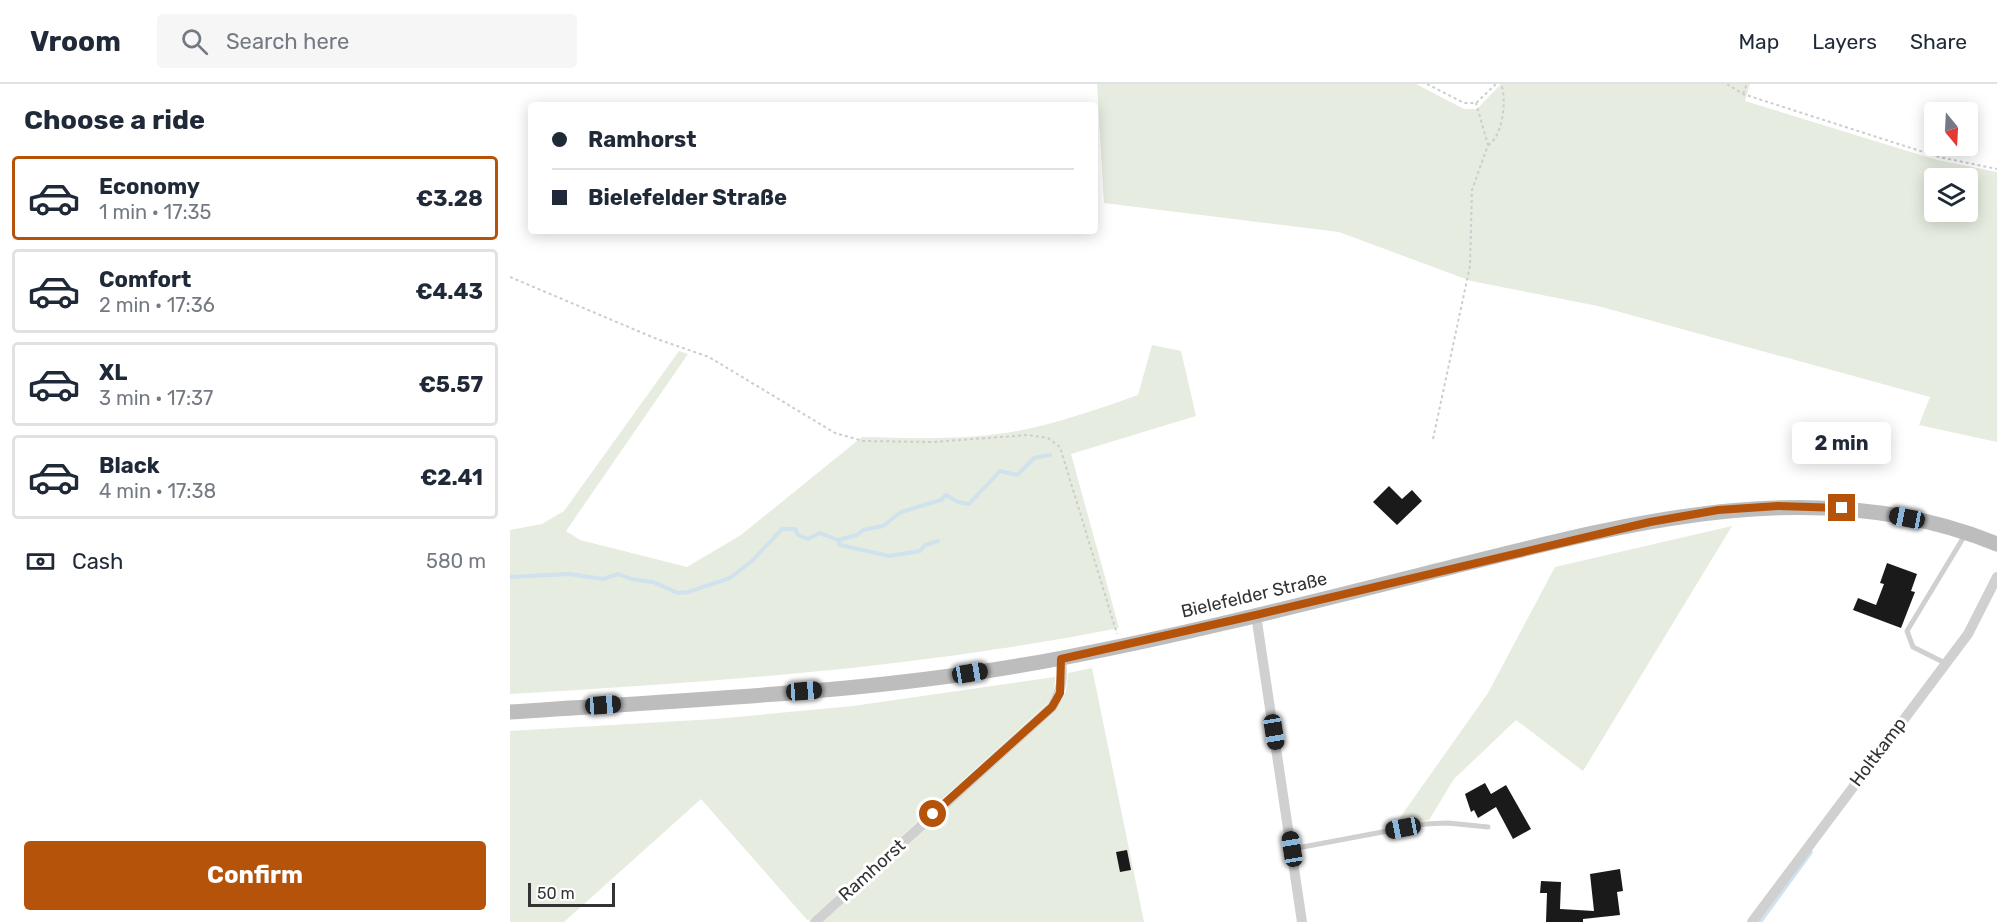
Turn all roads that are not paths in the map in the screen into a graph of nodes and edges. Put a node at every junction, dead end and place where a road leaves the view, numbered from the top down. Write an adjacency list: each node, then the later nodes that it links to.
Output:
1 (1966, 534): 2 (main road, Bielefelder Straße); 4 (main road, Bielefelder Straße); 6 (lane)
2 (1997, 544)
3 (1997, 578): 6 (street, Holtkamp)
4 (1256, 615): 5 (main road, Bielefelder Straße); 9 (street)
5 (1061, 659): 7 (main road, Bielefelder Straße); 10 (street, Ramhorst)
6 (1945, 663): 12 (street, Holtkamp)
7 (510, 712)
8 (1488, 827): 9 (lane)
9 (1292, 849): 11 (street)
10 (814, 922)
11 (1302, 922)
12 (1752, 922)

